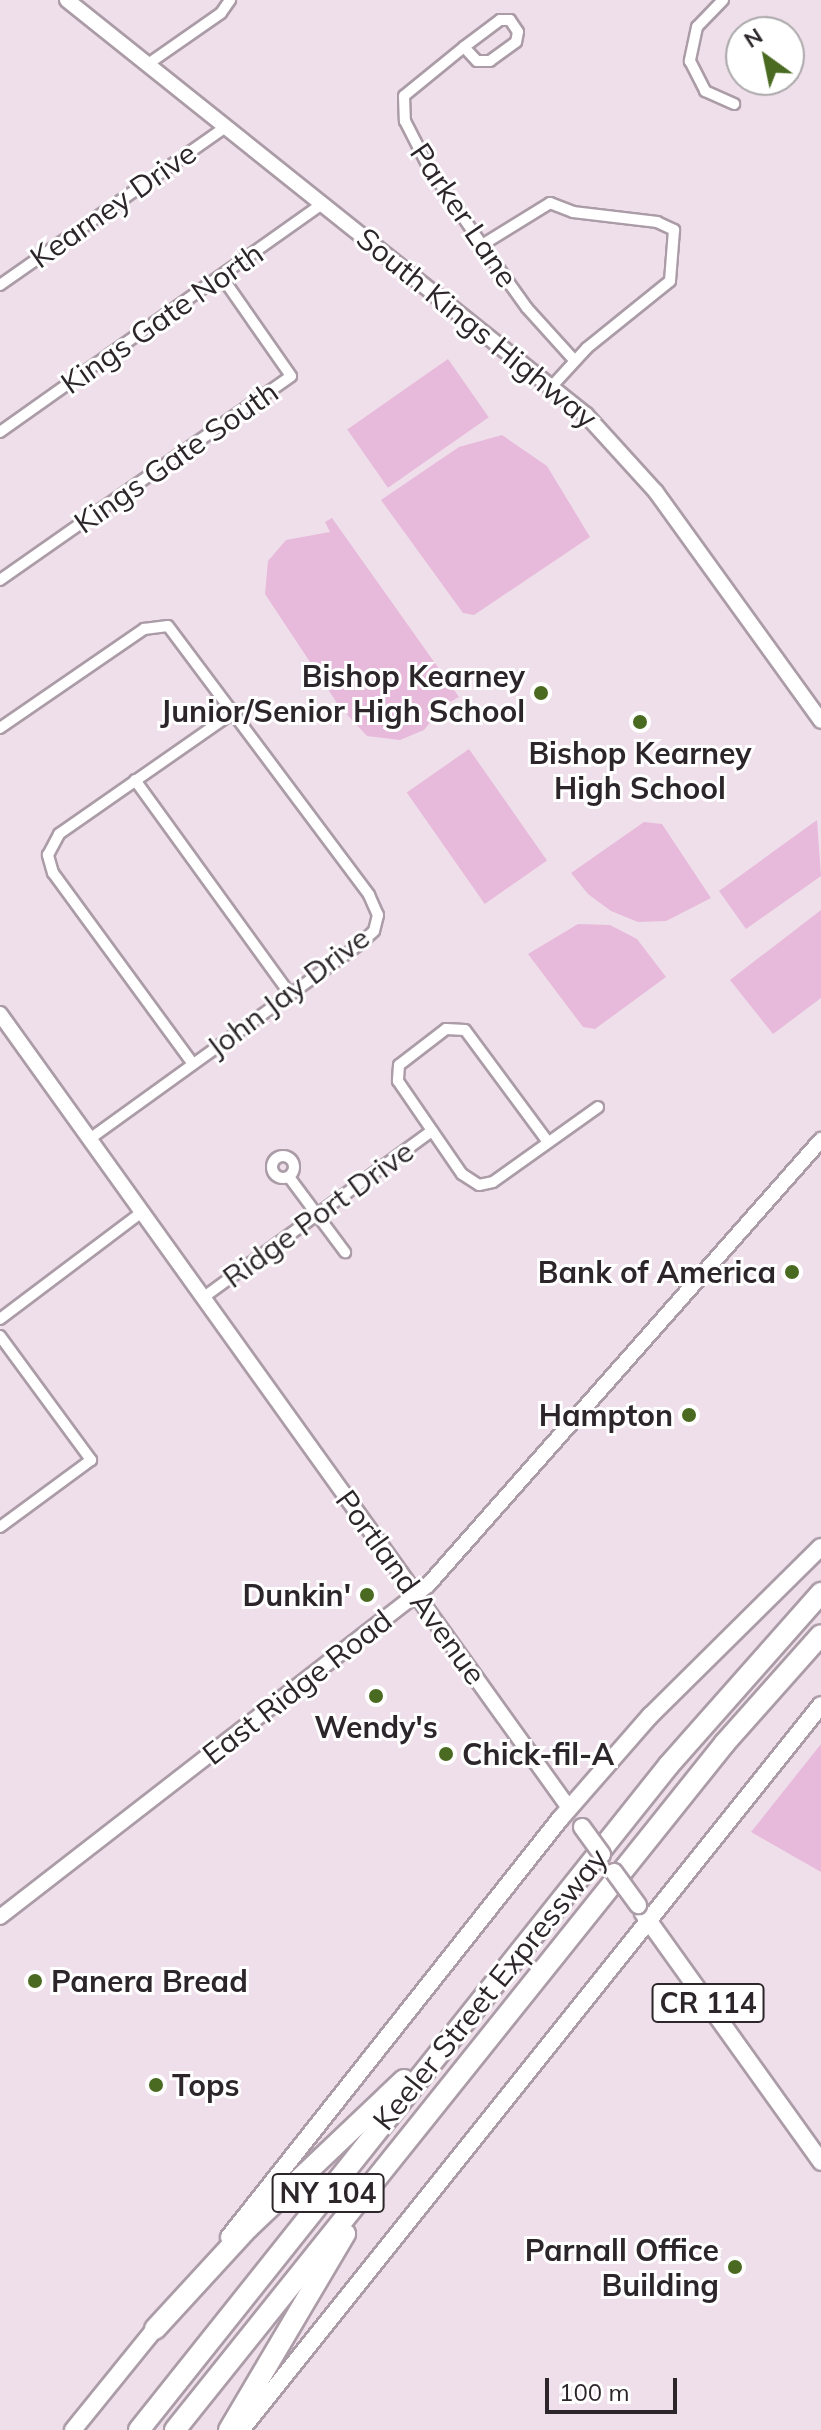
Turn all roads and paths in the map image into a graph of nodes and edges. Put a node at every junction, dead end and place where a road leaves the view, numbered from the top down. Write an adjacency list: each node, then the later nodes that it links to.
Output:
1 (67, 0): 5 (main road, South Kings Highway)
2 (230, 0): 5 (street)
3 (723, 0): 6 (street)
4 (464, 47): 4 (street, Parker Lane); 9 (street, Parker Lane)
5 (148, 64): 7 (main road, South Kings Highway)
6 (734, 104)
7 (227, 126): 8 (main road, South Kings Highway); 11 (street, Kearney Drive)
8 (323, 203): 10 (street, Kings Gate North); 13 (main road, South Kings Highway)
9 (482, 245): 12 (street, Parker Lane); 12 (street)
10 (222, 277): 14 (street, Kings Gate North); 15 (street, Kings Gate South)
11 (0, 285)
12 (574, 360): 13 (street)
13 (553, 385): 17 (main road, South Kings Highway)
14 (0, 432)
15 (0, 580)
16 (235, 711): 18 (street, John Jay Drive); 19 (street); 20 (street, John Jay Drive)
17 (821, 721)
18 (0, 728)
19 (135, 780): 20 (street); 22 (street)
20 (290, 994): 22 (street, John Jay Drive)
21 (0, 1014): 25 (main road, Portland Avenue / CR 114)
22 (193, 1064): 25 (street, John Jay Drive)
23 (598, 1107): 27 (street)
24 (432, 1131): 27 (street); 27 (street); 30 (street, Ridge Port Drive)
25 (90, 1139): 29 (main road, Portland Avenue / CR 114)
26 (821, 1140): 38 (main road, East Ridge Road)
27 (548, 1142)
28 (289, 1177): 30 (street)
29 (142, 1212): 32 (main road, Portland Avenue / CR 114); 33 (street)
30 (318, 1215): 31 (street); 32 (street, Ridge Port Drive)
31 (345, 1252)
32 (204, 1297): 38 (main road, Portland Avenue / CR 114)
33 (0, 1319)
34 (0, 1336): 35 (street)
35 (0, 1527)
36 (821, 1547): 43 (main road)
37 (821, 1592): 46 (highway, Keeler Street Expressway / NY 104)
38 (416, 1596): 43 (main road, Portland Avenue / CR 114); 44 (main road, East Ridge Road)
39 (821, 1635): 42 (highway, Keeler Street Expressway / NY 104)
40 (821, 1653): 42 (highway)
41 (821, 1705): 45 (main road)
42 (715, 1755): 47 (highway, Keeler Street Expressway / NY 104)
43 (569, 1808): 45 (main road, Portland Avenue / CR 114, bridge); 49 (main road)
44 (0, 1917)
45 (649, 1920): 48 (main road, Portland Avenue / CR 114); 54 (main road)
46 (517, 1955): 49 (highway); 51 (highway, Keeler Street Expressway / NY 104)
47 (473, 2057): 52 (highway, Keeler Street Expressway / NY 104); 53 (highway)
48 (821, 2162)
49 (155, 2329): 50 (main road)
50 (73, 2430)
51 (139, 2430)
52 (175, 2430)
53 (229, 2430)
54 (241, 2430)

